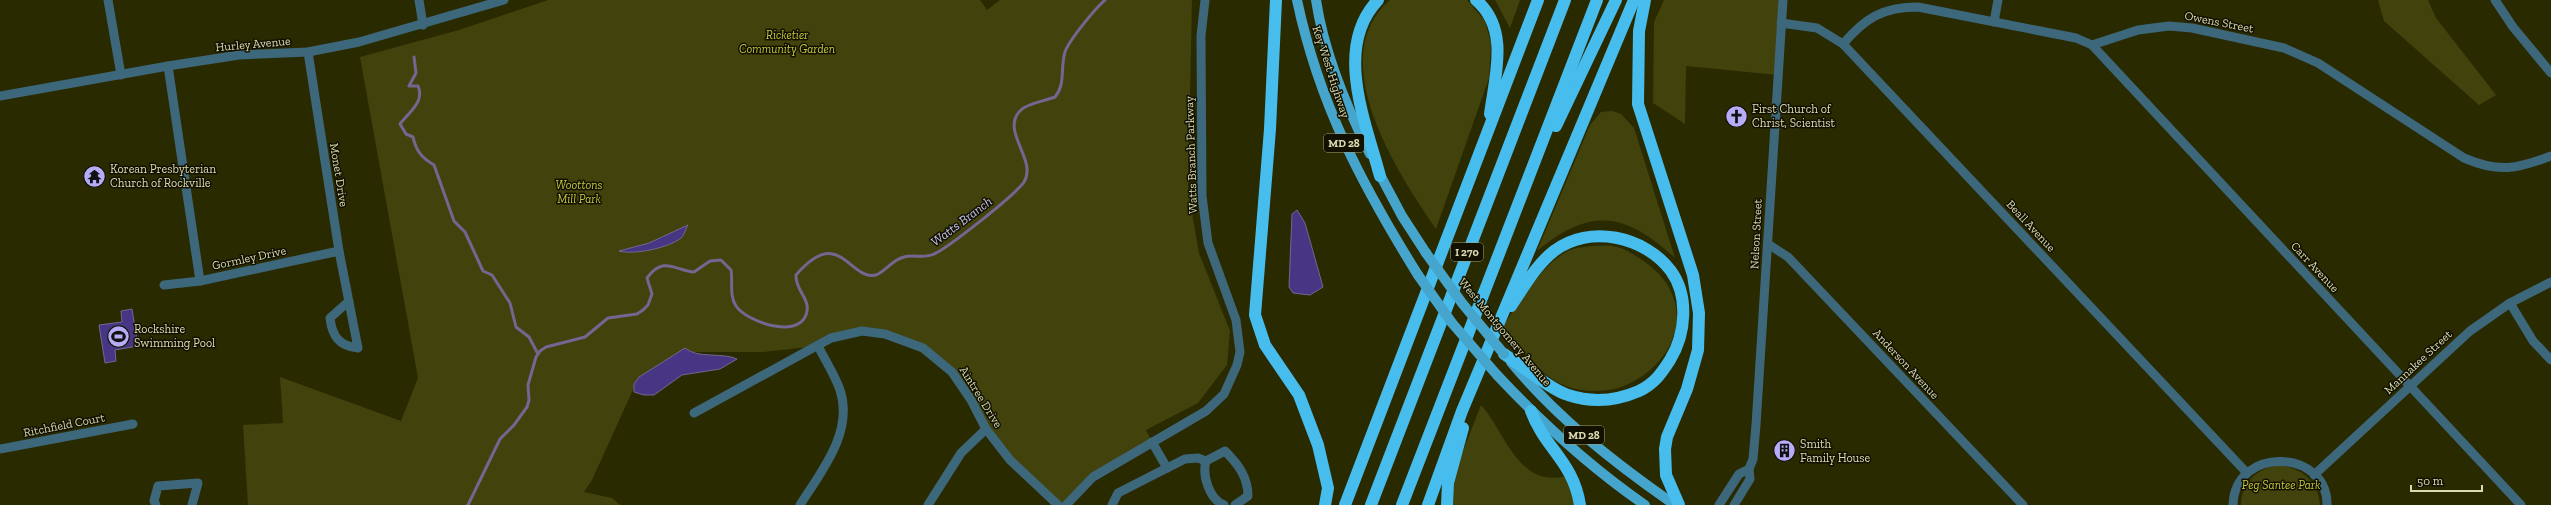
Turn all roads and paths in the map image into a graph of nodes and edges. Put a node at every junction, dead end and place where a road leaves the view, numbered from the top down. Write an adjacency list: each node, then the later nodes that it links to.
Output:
1 (108, 0): 27 (street)
2 (419, 0): 21 (street)
3 (504, 0): 21 (street, Hurley Avenue)
4 (1205, 0): 50 (street, Watts Branch Parkway)
5 (1276, 0): 66 (highway)
6 (1297, 0): 46 (main road, Key West Highway / MD 28, bridge)
7 (1316, 0): 31 (main road, West Montgomery Avenue / MD 28)
8 (1378, 0): 31 (highway)
9 (1476, 0): 29 (highway)
10 (1538, 0): 29 (highway, I 270)
11 (1565, 0): 68 (highway, I 270)
12 (1597, 0): 32 (highway, I 270)
13 (1616, 0): 32 (highway)
14 (1634, 0): 40 (highway)
15 (1645, 0): 75 (highway)
16 (1783, 0): 20 (street, Nelson Street)
17 (1998, 0): 19 (street)
18 (2495, 0): 26 (street)
19 (1994, 22): 22 (street); 23 (street)
20 (1781, 23): 22 (street, Beall Avenue); 33 (street, Nelson Street)
21 (423, 25): 24 (street, Hurley Avenue)
22 (1843, 44): 55 (street, Beall Avenue)
23 (2092, 45): 30 (street, Owens Street); 44 (street, Carr Avenue)
24 (308, 52): 25 (street, Hurley Avenue); 34 (street, Monet Drive)
25 (168, 66): 27 (street, Hurley Avenue); 35 (street)
26 (2551, 73)
27 (121, 75): 28 (street, Hurley Avenue)
28 (0, 96)
29 (1488, 136): 67 (highway, I 270)
30 (2551, 156)
31 (1380, 176): 42 (main road, West Montgomery Avenue / MD 28, bridge)
32 (1516, 208): 69 (highway, I 270)
33 (1768, 244): 54 (street, Nelson Street); 78 (street, Anderson Avenue)
34 (339, 251): 35 (street, Gormley Drive); 38 (street, Monet Drive)
35 (200, 281): 37 (street, Gormley Drive)
36 (2551, 282): 39 (street, Mannakee Street)
37 (164, 285)
38 (349, 301): 38 (street, Monet Drive)
39 (2510, 303): 43 (street); 44 (street, Mannakee Street)
40 (1496, 328): 42 (highway); 45 (highway)
41 (818, 346): 47 (street, Aintree Drive); 49 (street, Aintree Drive); 59 (street)
42 (1504, 354): 74 (main road, West Montgomery Avenue / MD 28)
43 (2551, 360)
44 (2409, 386): 56 (street, Mannakee Street); 81 (street, Carr Avenue)
45 (1471, 389): 70 (highway); 71 (highway)
46 (1531, 411): 72 (highway); 73 (main road, MD 28)
47 (694, 413)
48 (133, 424): 51 (street, Ritchfield Court)
49 (986, 429): 60 (street); 61 (street, Aintree Drive)
50 (1152, 442): 53 (street); 62 (street, Watts Branch Parkway)
51 (0, 450)
52 (1206, 461): 53 (street); 64 (street); 65 (street)
53 (1167, 468): 63 (street)
54 (1749, 469): 76 (street); 77 (street, Nelson Street)
55 (2247, 473): 56 (street); 79 (street)
56 (2314, 475): 80 (street)
57 (156, 505): 58 (street)
58 (192, 505)
59 (800, 505)
60 (928, 505)
61 (1058, 505)
62 (1066, 505)
63 (1112, 505)
64 (1224, 505)
65 (1235, 505)
66 (1325, 505)
67 (1345, 505)
68 (1371, 505)
69 (1402, 505)
70 (1428, 505)
71 (1447, 505)
72 (1580, 505)
73 (1645, 505)
74 (1675, 505)
75 (1679, 505)
76 (1719, 505)
77 (1734, 505)
78 (2023, 505)
79 (2233, 505)
80 (2327, 505)
81 (2521, 505)

